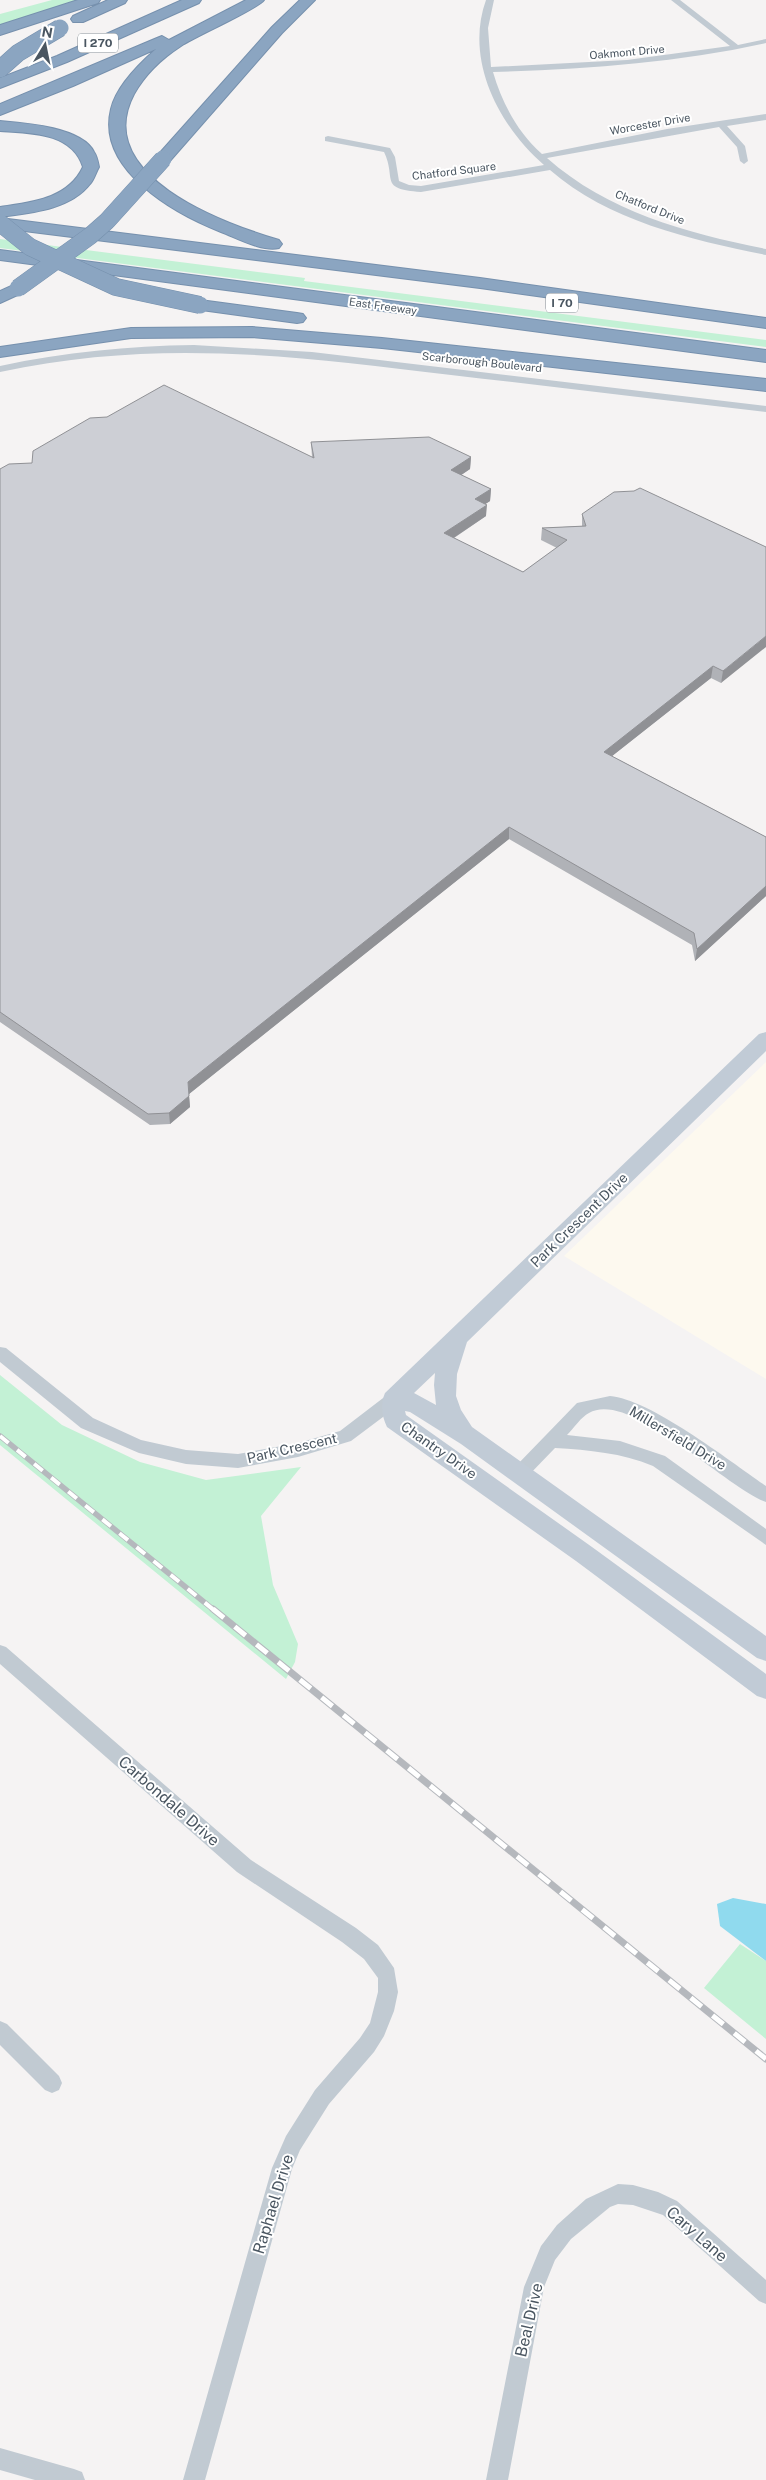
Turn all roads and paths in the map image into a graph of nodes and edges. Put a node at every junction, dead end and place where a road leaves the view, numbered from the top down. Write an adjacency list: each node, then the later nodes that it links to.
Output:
1 (93, 0): 10 (highway)
2 (120, 0): 13 (highway, bridge)
3 (164, 0): 13 (highway)
4 (248, 0): 17 (highway)
5 (257, 0): 31 (highway)
6 (308, 0): 30 (highway, bridge)
7 (490, 0): 14 (street, Chatford Drive)
8 (675, 0): 12 (street)
9 (200, 4): 15 (highway, I 270); 16 (highway, I 270)
10 (0, 30)
11 (766, 41): 12 (street, Oakmont Drive)
12 (737, 48): 14 (street, Oakmont Drive)
13 (0, 69)
14 (488, 70): 22 (street, Chatford Drive)
15 (0, 83)
16 (0, 94)
17 (0, 110)
18 (766, 117): 19 (street, Worcester Drive)
19 (722, 124): 22 (street, Worcester Drive); 23 (street)
20 (0, 126): 25 (highway)
21 (328, 140): 24 (street, Chatford Square)
22 (538, 157): 24 (street, Chatford Drive)
23 (744, 161)
24 (550, 167): 28 (street, Chatford Drive)
25 (0, 212)
26 (0, 223): 31 (highway); 36 (highway, bridge)
27 (0, 232): 35 (highway, East Freeway / I 70)
28 (766, 252)
29 (0, 255): 33 (highway, East Freeway / I 70)
30 (13, 280): 32 (highway); 33 (highway)
31 (480, 283): 34 (highway)
32 (0, 298)
33 (378, 306): 39 (highway, East Freeway / I 70)
34 (766, 323)
35 (766, 329)
36 (407, 330): 41 (highway); 42 (highway)
37 (194, 347): 40 (street, Scarborough Boulevard); 44 (street, Scarborough Boulevard); 45 (street, Scarborough Boulevard)
38 (0, 352): 43 (highway)
39 (766, 356)
40 (0, 369)
41 (766, 370)
42 (766, 378)
43 (766, 385)
44 (766, 402)
45 (766, 409)
46 (766, 1039): 47 (street, Park Crescent Drive)
47 (458, 1338): 49 (street, Park Crescent Drive); 50 (street)
48 (0, 1353): 49 (street, Park Crescent)
49 (392, 1400): 50 (street, Chantry Drive); 57 (street, Chantry Drive)
50 (470, 1437): 52 (street, Chantry Drive)
51 (553, 1441): 52 (street, Millersfield Drive); 53 (street, Millersfield Drive); 54 (street)
52 (520, 1473): 55 (street, Chantry Drive)
53 (766, 1495)
54 (766, 1538)
55 (766, 1650)
56 (0, 1652): 58 (street, Carbondale Drive)
57 (766, 1688)
58 (349, 1935): 65 (street, Raphael Drive)
59 (0, 2031): 60 (street)
60 (52, 2083)
61 (618, 2194): 62 (street, Cary Lane); 66 (street, Beal Drive)
62 (766, 2294)
63 (0, 2459): 64 (street)
64 (74, 2480)
65 (194, 2480)
66 (496, 2480)

